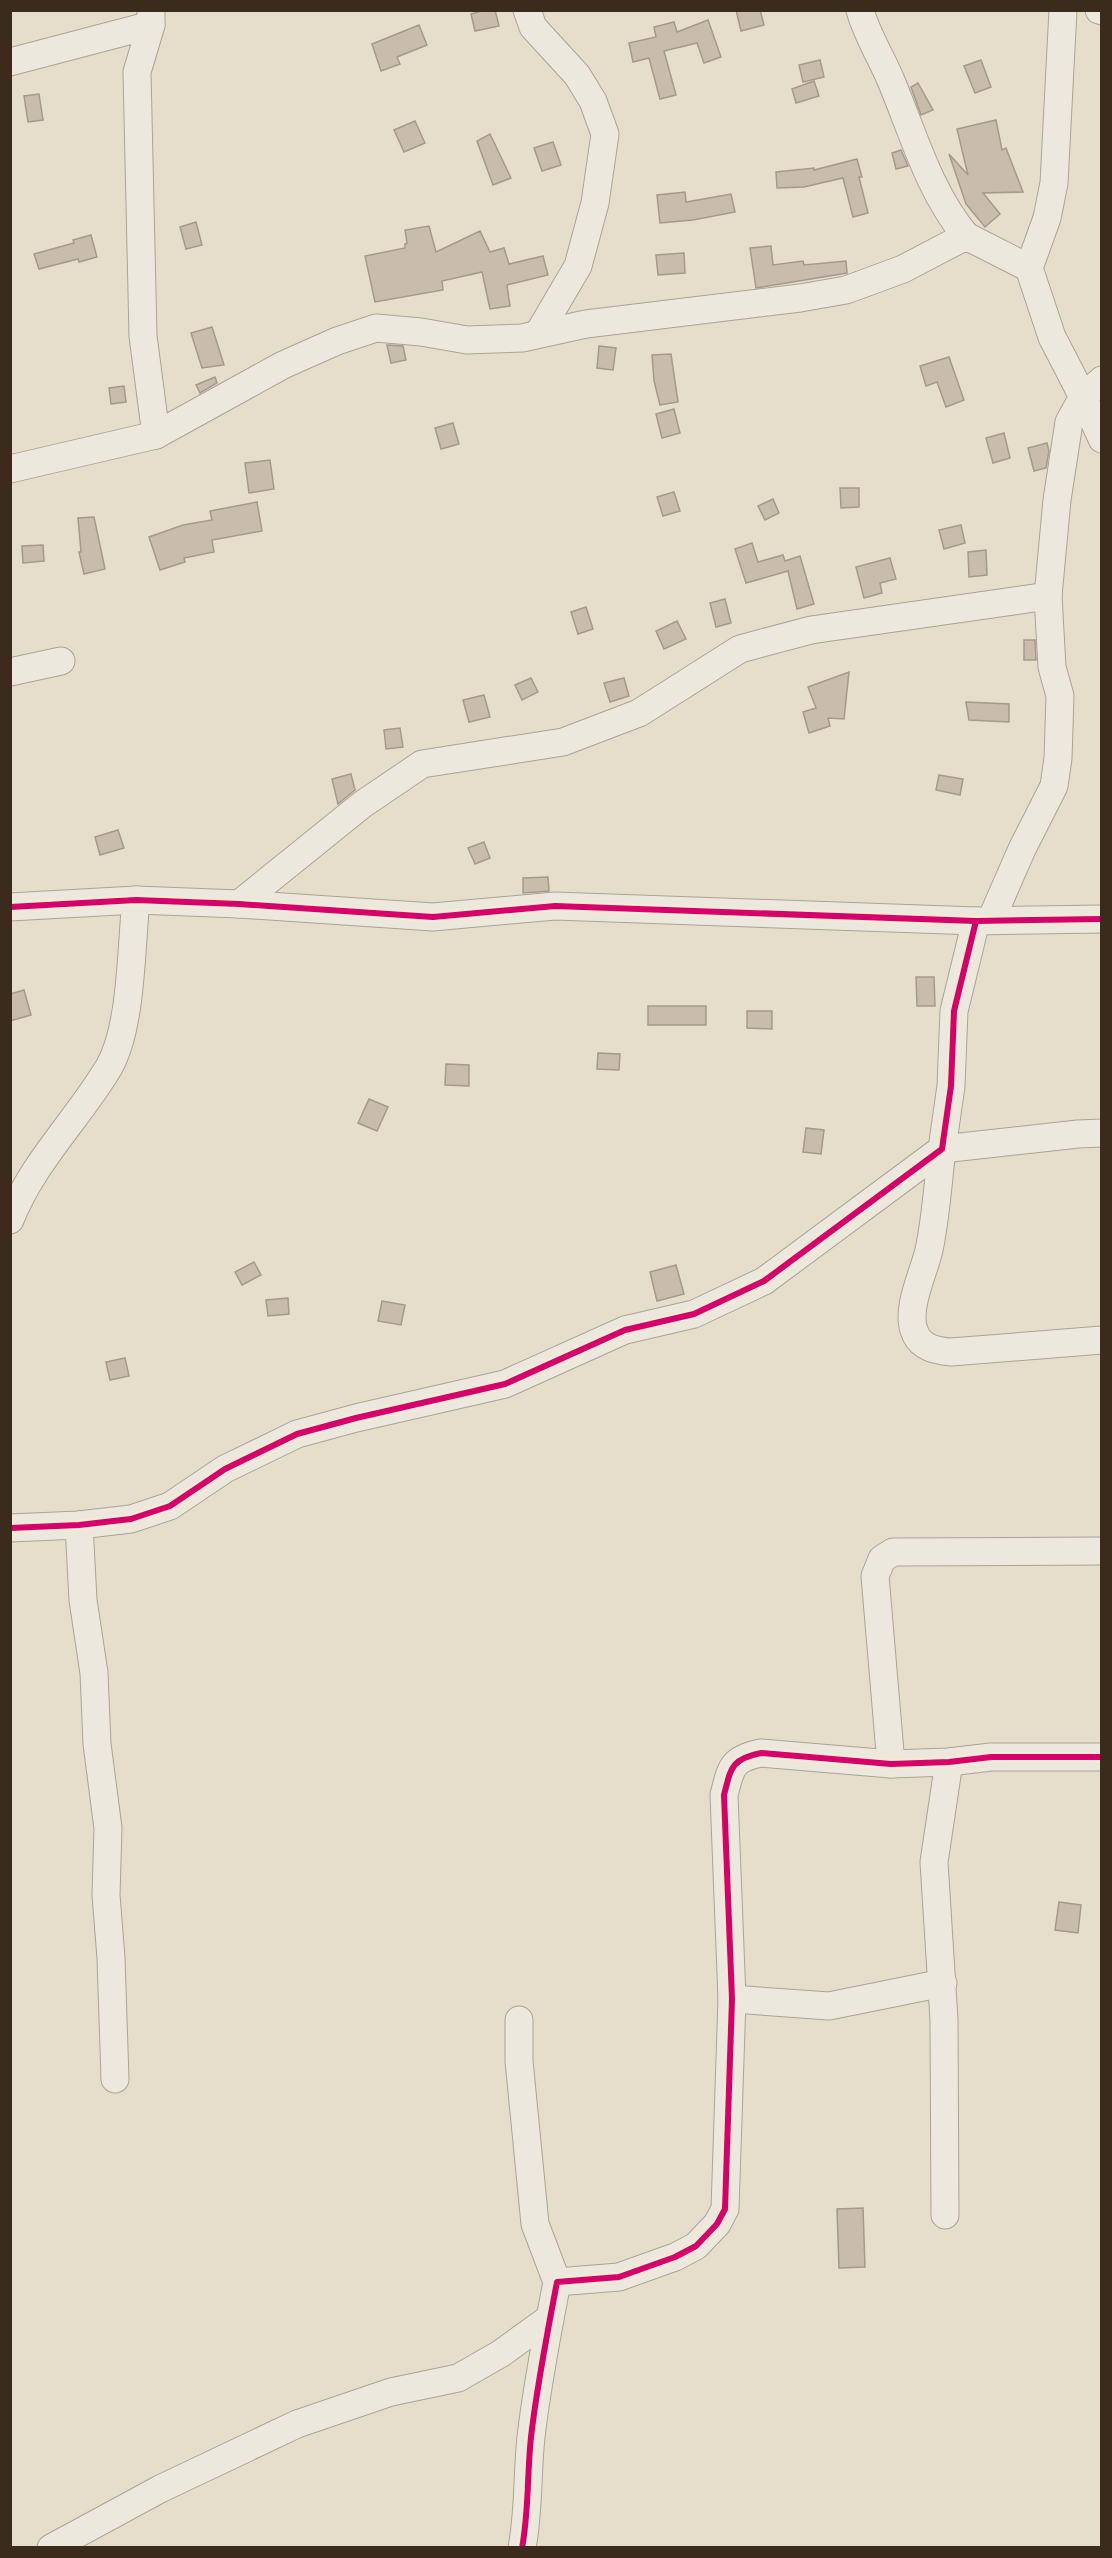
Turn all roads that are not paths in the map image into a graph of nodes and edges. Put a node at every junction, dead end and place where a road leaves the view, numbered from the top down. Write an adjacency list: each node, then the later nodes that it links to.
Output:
1 (527, 10): 8 (street)
2 (860, 10): 6 (street)
3 (1064, 10): 7 (street)
4 (151, 18): 5 (street); 10 (street)
5 (10, 62)
6 (966, 236): 7 (street); 8 (street)
7 (1029, 268): 9 (street)
8 (538, 334): 10 (street)
9 (1092, 389): 11 (street); 13 (street)
10 (156, 435): 12 (street)
11 (1101, 439)
12 (10, 469)
13 (1048, 596): 17 (street); 20 (street)
14 (61, 661): 15 (street)
15 (10, 672)
16 (136, 900): 17 (street); 18 (street); 23 (street)
17 (239, 904): 20 (street)
18 (10, 907)
19 (1101, 919): 20 (street)
20 (983, 920): 22 (street)
21 (1101, 1133): 22 (street)
22 (942, 1149): 24 (street); 25 (street)
23 (10, 1220)
24 (1101, 1340)
25 (79, 1525): 26 (street); 34 (street)
26 (10, 1528)
27 (1101, 1551): 30 (street)
28 (1101, 1757): 29 (street)
29 (949, 1762): 30 (street); 31 (street)
30 (891, 1764): 32 (street)
31 (943, 1983): 32 (street); 35 (street)
32 (732, 1999): 36 (street)
33 (519, 2020): 36 (street)
34 (115, 2079)
35 (945, 2215)
36 (557, 2282): 37 (street)
37 (550, 2318): 38 (street); 39 (street)
38 (51, 2547)
39 (522, 2547)

